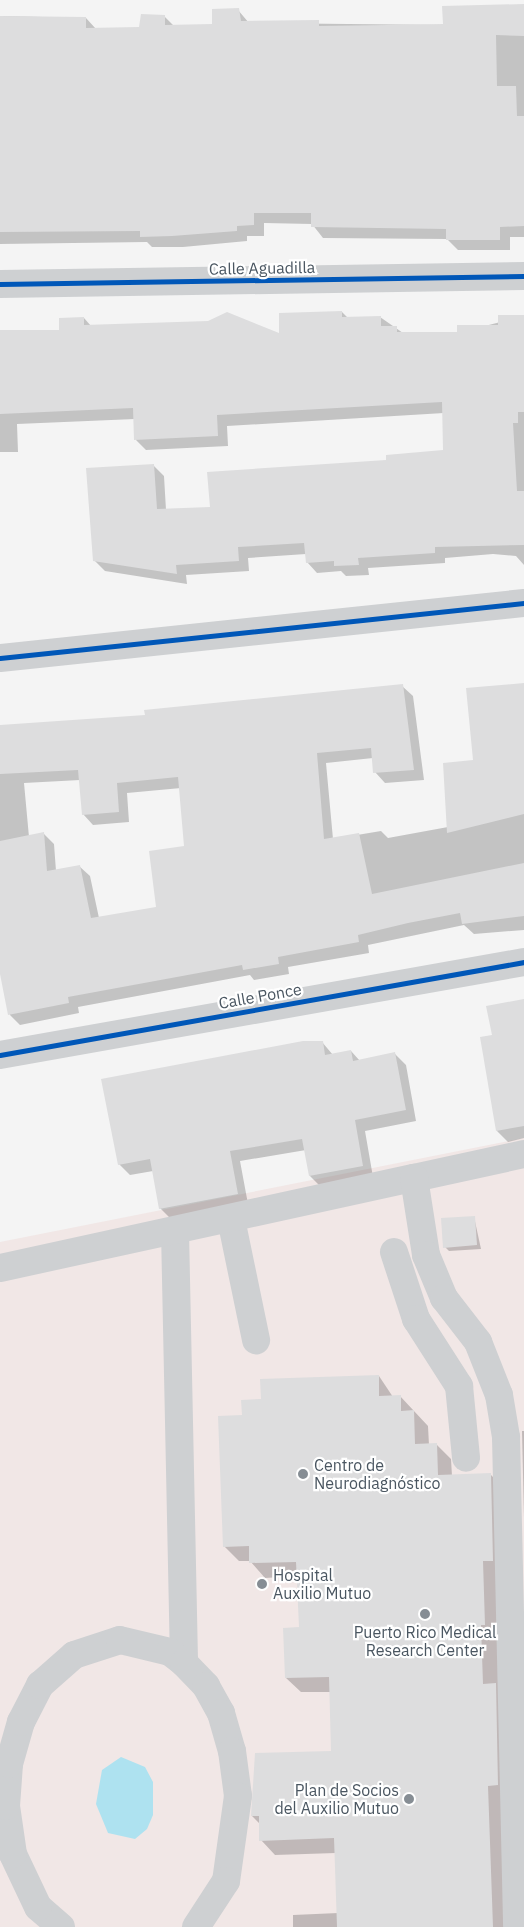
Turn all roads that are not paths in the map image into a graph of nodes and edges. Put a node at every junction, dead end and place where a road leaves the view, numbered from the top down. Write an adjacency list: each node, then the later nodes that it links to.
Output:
1 (524, 276): 2 (street, Calle Aguadilla)
2 (0, 284)
3 (524, 603): 4 (street)
4 (0, 658)
5 (524, 962): 6 (street, Calle Ponce)
6 (0, 1055)
7 (524, 1154): 8 (street)
8 (414, 1178): 9 (street); 19 (street)
9 (230, 1219): 10 (street); 13 (street)
10 (175, 1231): 12 (street); 15 (street)
11 (394, 1252): 14 (street)
12 (0, 1268)
13 (256, 1340)
14 (466, 1458)
15 (184, 1663): 16 (street); 17 (street)
16 (4, 1804): 18 (street)
17 (200, 1925)
18 (61, 1927)
19 (517, 1927)

